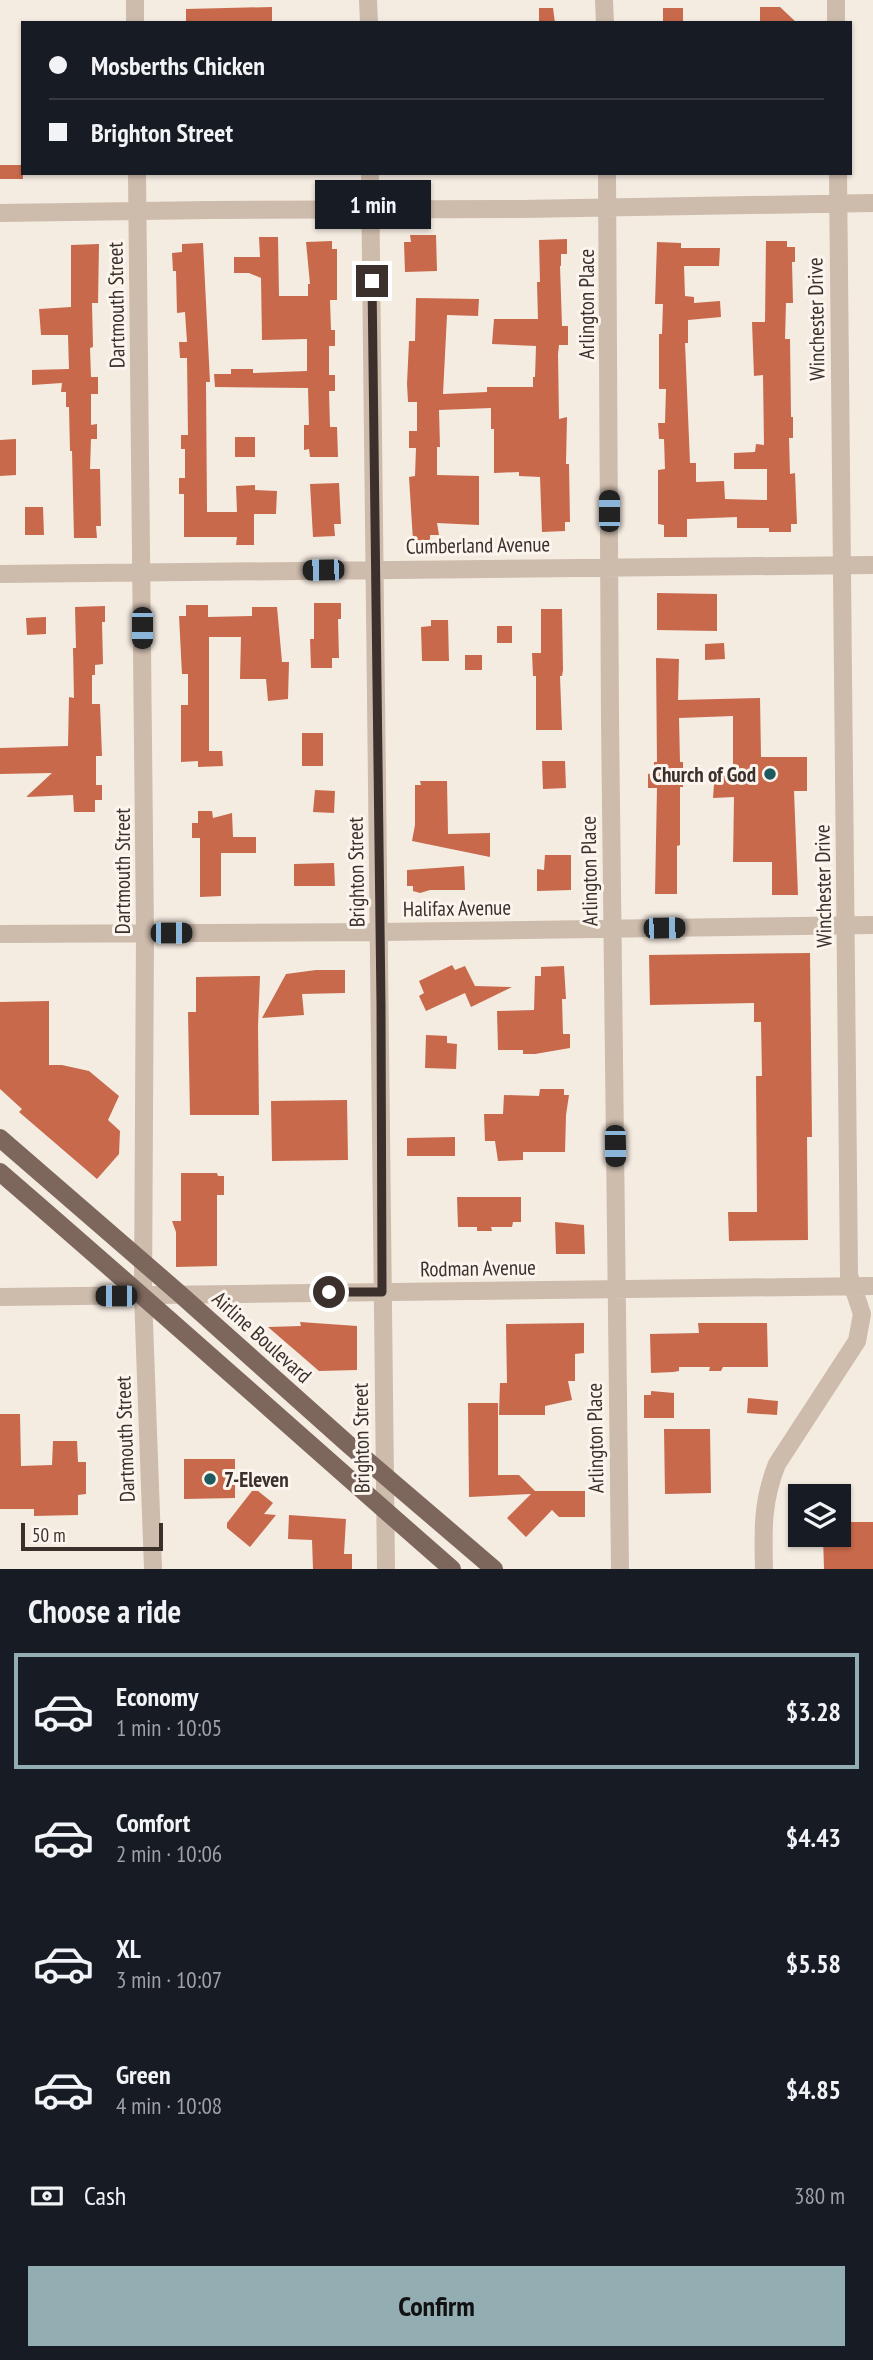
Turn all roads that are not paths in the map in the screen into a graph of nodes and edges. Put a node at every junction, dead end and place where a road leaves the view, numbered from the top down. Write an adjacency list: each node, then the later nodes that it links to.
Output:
1 (135, 0): 5 (street)
2 (368, 0): 6 (street)
3 (604, 0): 7 (street)
4 (836, 0): 8 (street)
5 (135, 21)
6 (369, 21)
7 (605, 21)
8 (836, 21)
9 (137, 175): 17 (street, Dartmouth Street)
10 (370, 175): 16 (street, Brighton Street)
11 (607, 175): 15 (street, Arlington Place)
12 (838, 175): 14 (street, Winchester Drive)
13 (873, 203): 14 (street)
14 (838, 204): 15 (street); 19 (street, Winchester Drive)
15 (608, 208): 16 (street); 21 (street, Arlington Place)
16 (371, 209): 17 (street); 22 (street, Brighton Street)
17 (138, 211): 18 (street); 23 (street, Dartmouth Street)
18 (0, 213)
19 (842, 565): 20 (street, Cumberland Avenue); 21 (street, Cumberland Avenue); 25 (street, Winchester Drive)
20 (873, 565)
21 (609, 566): 22 (street, Cumberland Avenue); 27 (street, Arlington Place)
22 (375, 570): 23 (street, Cumberland Avenue); 28 (street, Brighton Street)
23 (142, 573): 24 (street, Cumberland Avenue); 30 (street, Dartmouth Street)
24 (0, 574)
25 (846, 925): 26 (street, Halifax Avenue); 27 (street, Halifax Avenue); 34 (street, Winchester Drive)
26 (873, 925)
27 (612, 928): 28 (street, Halifax Avenue); 36 (street, Arlington Place)
28 (380, 932): 30 (street, Halifax Avenue); 37 (street, Brighton Street)
29 (0, 934): 30 (street, Halifax Avenue)
30 (145, 934): 33 (street, Dartmouth Street)
31 (0, 1138): 33 (main road, Airline Boulevard)
32 (0, 1172): 39 (main road)
33 (145, 1264): 38 (main road, Airline Boulevard); 39 (street, Dartmouth Street)
34 (852, 1286): 35 (street, Rodman Avenue); 36 (street, Rodman Avenue); 48 (street, Winchester Drive)
35 (873, 1286)
36 (616, 1289): 37 (street, Rodman Avenue); 47 (street, Arlington Place)
37 (382, 1292): 38 (street, Rodman Avenue); 41 (street, Brighton Street)
38 (180, 1294): 39 (street, Rodman Avenue); 41 (main road, Airline Boulevard)
39 (143, 1295): 40 (street, Rodman Avenue); 42 (main road); 43 (street, Dartmouth Street)
40 (0, 1297)
41 (384, 1473): 42 (street, Brighton Street); 46 (main road, Airline Boulevard)
42 (385, 1510): 44 (street, Brighton Street); 45 (main road)
43 (153, 1569)
44 (386, 1569)
45 (452, 1569)
46 (494, 1569)
47 (620, 1569)
48 (764, 1569)

